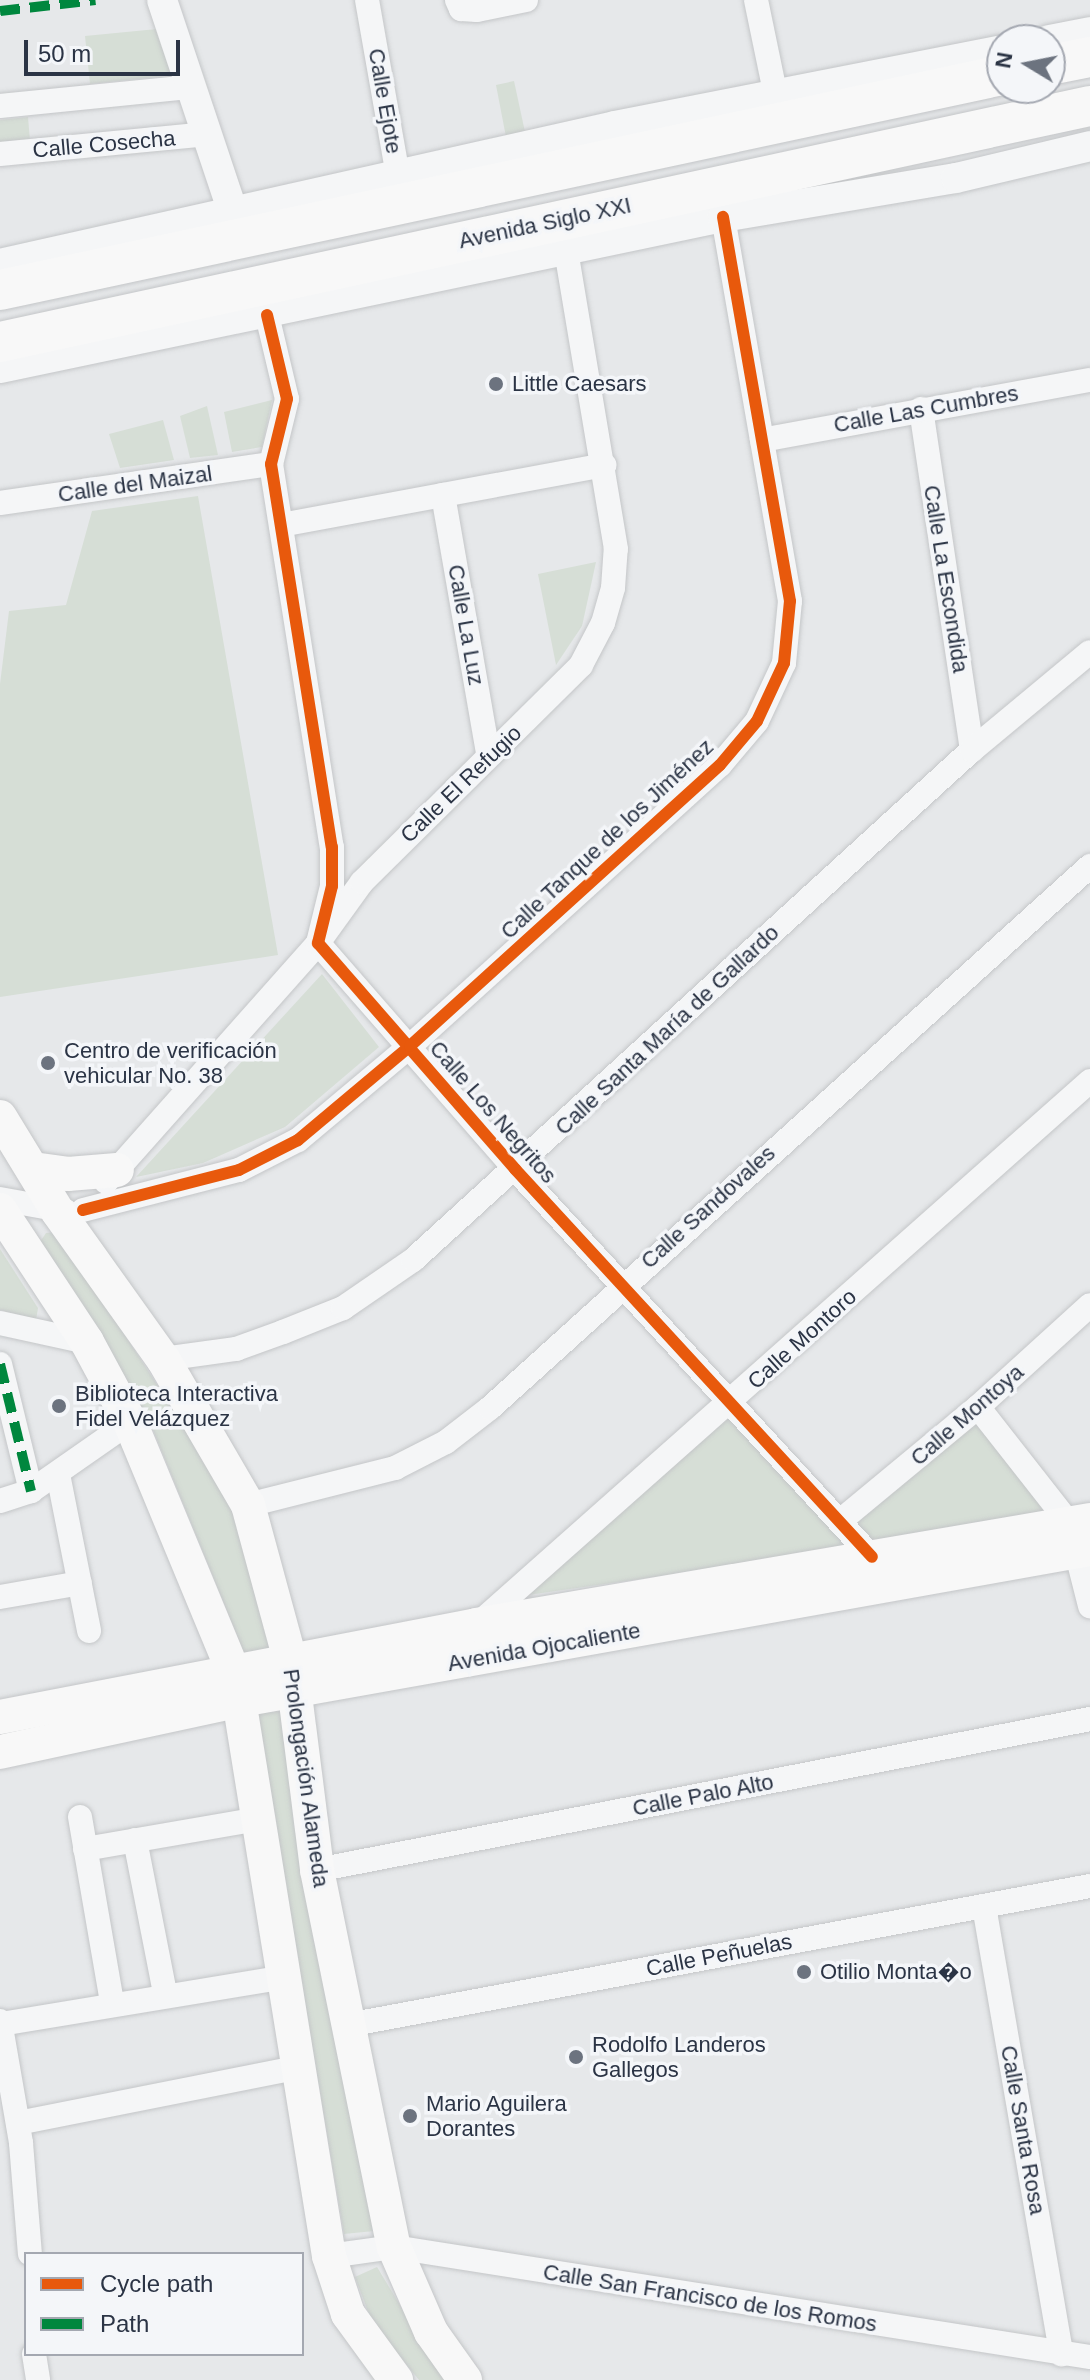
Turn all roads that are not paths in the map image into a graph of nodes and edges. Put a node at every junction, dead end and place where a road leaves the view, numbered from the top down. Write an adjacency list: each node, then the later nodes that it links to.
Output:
1 (162, 0): 12 (street)
2 (367, 0): 20 (street, Calle Ejote)
3 (526, 0): 5 (street)
4 (756, 0): 13 (street)
5 (459, 4)
6 (1090, 32): 7 (street)
7 (1066, 37)
8 (986, 53): 13 (street)
9 (1090, 57): 10 (highway)
10 (1066, 62)
11 (986, 78): 17 (highway)
12 (191, 87): 14 (street); 16 (street)
13 (776, 97): 17 (street)
14 (0, 106)
15 (1090, 106): 24 (highway, Avenida Siglo XXI)
16 (208, 134): 19 (street, Calle Cosecha); 21 (street)
17 (618, 141): 20 (highway)
18 (1090, 146): 22 (street, Avenida Siglo XXI)
19 (0, 154)
20 (401, 189): 21 (street); 26 (highway)
21 (233, 212): 25 (street)
22 (723, 217): 23 (street, Avenida Siglo XXI); 32 (street, Calle Tanque de los Jiménez)
23 (566, 249): 24 (street, Avenida Siglo XXI); 34 (street, Calle El Refugio)
24 (480, 252): 27 (street, Avenida Siglo XXI); 28 (highway, Avenida Siglo XXI)
25 (0, 264)
26 (0, 290)
27 (267, 315): 29 (street, Avenida Siglo XXI); 33 (street)
28 (0, 342)
29 (0, 368)
30 (1090, 380): 31 (street, Calle Las Cumbres)
31 (921, 409): 32 (street, Calle Las Cumbres); 39 (street, Calle La Escondida)
32 (762, 440): 43 (street, Calle Tanque de los Jiménez)
33 (271, 464): 36 (street, Calle del Maizal); 37 (street)
34 (604, 465): 35 (street); 40 (street, Calle El Refugio)
35 (443, 495): 37 (street); 40 (street, Calle La Luz)
36 (0, 503)
37 (281, 525): 42 (street)
38 (1090, 652): 39 (street, Calle Santa María de Gallardo)
39 (972, 750): 47 (street, Calle Santa María de Gallardo)
40 (488, 754): 42 (street, Calle El Refugio)
41 (1090, 866): 52 (street, Calle Sandovales)
42 (318, 943): 43 (street, Calle Los Negritos); 48 (street, Calle El Refugio)
43 (410, 1046): 47 (street, Calle Los Negritos); 51 (street, Calle Tanque de los Jiménez)
44 (1090, 1081): 58 (street, Calle Montoro)
45 (0, 1117): 46 (main road, Prolongación Alameda)
46 (33, 1169): 48 (main road); 51 (main road, Prolongación Alameda)
47 (515, 1169): 52 (street, Calle Los Negritos); 56 (street, Calle Santa María de Gallardo)
48 (117, 1170): 51 (street, Calle El Refugio)
49 (0, 1199): 51 (street)
50 (0, 1210): 55 (main road)
51 (70, 1211): 56 (main road, Prolongación Alameda)
52 (621, 1285): 58 (street, Calle Los Negritos); 64 (street, Calle Sandovales)
53 (1090, 1305): 59 (street, Calle Montoya)
54 (0, 1323): 55 (street)
55 (87, 1342): 60 (main road)
56 (163, 1359): 64 (main road, Prolongación Alameda)
57 (0, 1364): 62 (street)
58 (731, 1402): 65 (street, Calle Los Negritos); 71 (street, Calle Montoro)
59 (978, 1407): 65 (street, Calle Montoya); 66 (street)
60 (130, 1422): 61 (street); 74 (main road)
61 (58, 1474): 62 (street); 68 (street)
62 (31, 1491): 63 (street)
63 (0, 1501)
64 (248, 1505): 73 (main road, Prolongación Alameda)
65 (840, 1521): 67 (street, Calle Los Negritos)
66 (1084, 1529): 67 (main road, Avenida Ojocaliente); 70 (street); 73 (main road, Avenida Ojocaliente)
67 (872, 1557): 71 (main road, Avenida Ojocaliente)
68 (80, 1583): 69 (street); 72 (street)
69 (0, 1597)
70 (1090, 1606)
71 (476, 1625): 73 (main road, Avenida Ojocaliente)
72 (89, 1631)
73 (292, 1677): 74 (main road, Avenida Ojocaliente); 82 (main road, Prolongación Alameda)
74 (238, 1688): 75 (main road, Avenida Ojocaliente); 77 (main road, Avenida Ojocaliente); 79 (main road)
75 (0, 1717)
76 (1090, 1719): 82 (street, Calle Palo Alto)
77 (0, 1752)
78 (80, 1817): 81 (street)
79 (258, 1819): 80 (street); 85 (main road)
80 (135, 1840): 81 (street); 86 (street)
81 (85, 1849): 87 (street)
82 (317, 1870): 89 (main road, Prolongación Alameda)
83 (1090, 1886): 84 (street, Calle Peñuelas)
84 (984, 1906): 89 (street, Calle Peñuelas); 95 (street, Calle Santa Rosa)
85 (286, 1977): 86 (street); 90 (main road)
86 (165, 1993): 87 (street)
87 (112, 2002): 88 (street)
88 (0, 2023): 91 (street)
89 (348, 2025): 92 (main road, Prolongación Alameda)
90 (300, 2067): 91 (street); 94 (main road)
91 (13, 2137): 93 (street)
92 (394, 2247): 94 (street, Calle San Francisco de los Romos); 95 (street, Calle San Francisco de los Romos); 100 (main road, Prolongación Alameda)
93 (30, 2252)
94 (329, 2256): 99 (main road)
95 (1061, 2354): 97 (street, Calle San Francisco de los Romos)
96 (34, 2356): 98 (street)
97 (1090, 2357)
98 (38, 2380)
99 (396, 2380)
100 (465, 2380)

